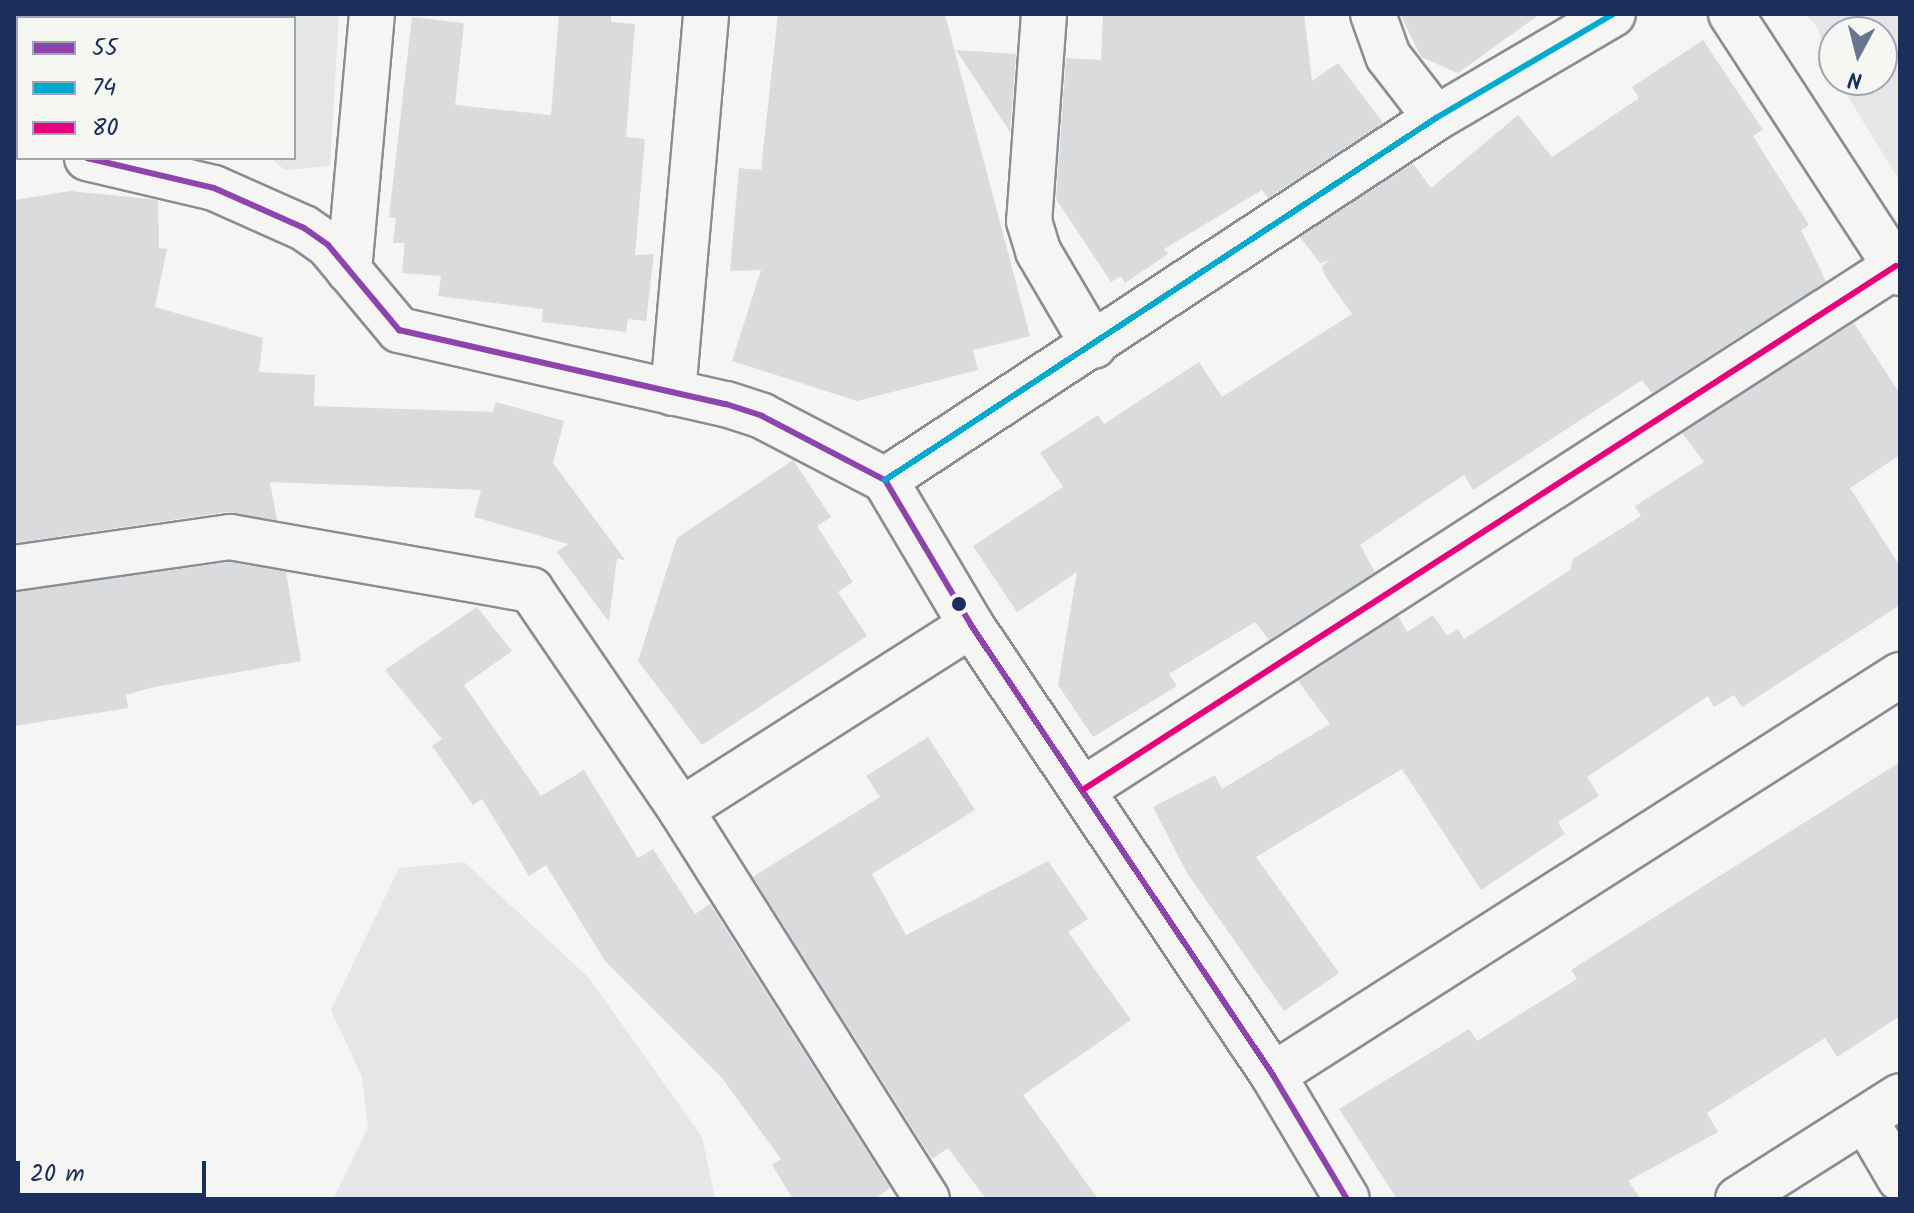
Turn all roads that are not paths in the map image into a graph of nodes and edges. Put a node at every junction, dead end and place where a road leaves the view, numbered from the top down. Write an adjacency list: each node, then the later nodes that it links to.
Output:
1 (372, 14): 10 (street)
2 (706, 14): 12 (street)
3 (1044, 14): 11 (street)
4 (1373, 14): 7 (street)
5 (1613, 14): 7 (street)
6 (1731, 14): 9 (street)
7 (1436, 118): 11 (street)
8 (95, 160): 10 (street)
9 (1898, 269): 17 (street)
10 (349, 271): 12 (street)
11 (1094, 346): 13 (street)
12 (673, 393): 13 (street)
13 (885, 480): 15 (street)
14 (14, 568): 18 (street)
15 (971, 625): 17 (street); 18 (street)
16 (1900, 675): 19 (street)
17 (1084, 789): 19 (street)
18 (681, 810): 22 (street)
19 (1273, 1075): 23 (street)
20 (1882, 1108): 21 (street); 24 (street)
21 (1900, 1179)
22 (927, 1199)
23 (1347, 1199)
24 (1738, 1199)

